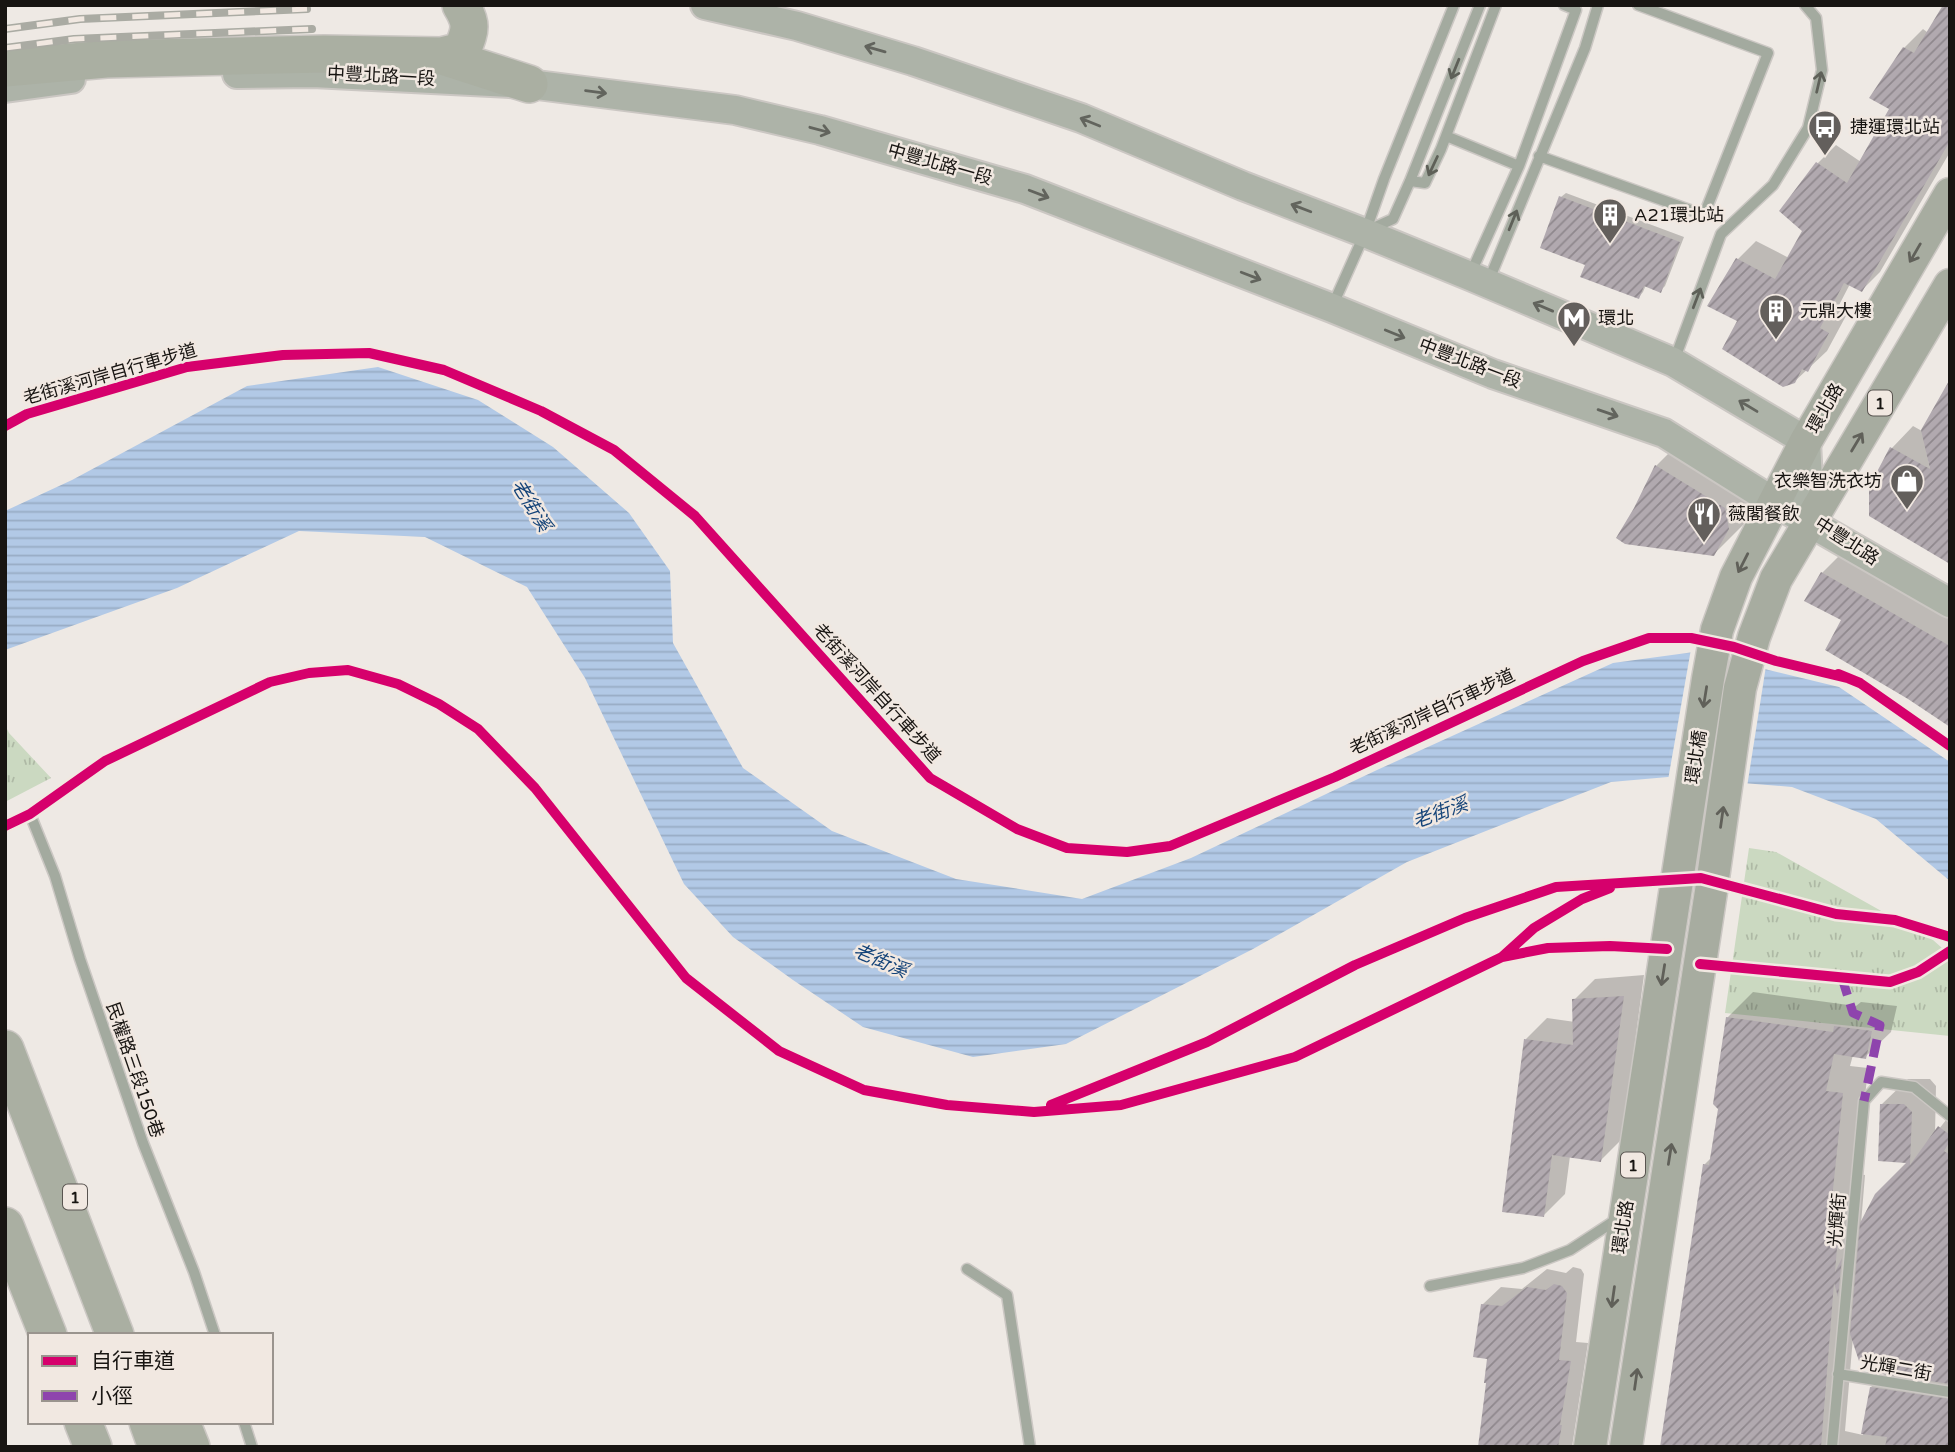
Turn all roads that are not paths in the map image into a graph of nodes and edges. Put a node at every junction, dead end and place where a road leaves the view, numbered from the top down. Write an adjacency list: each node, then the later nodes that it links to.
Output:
1 (461, 5): 10 (highway)
2 (705, 5): 19 (main road, one-way to 2)
3 (1454, 5): 19 (lane)
4 (1480, 5): 17 (lane, one-way to 17)
5 (1496, 5): 14 (lane)
6 (1564, 5): 16 (lane)
7 (1598, 5): 15 (lane)
8 (1638, 5): 15 (lane)
9 (1805, 5): 23 (lane, one-way to 9)
10 (442, 56): 11 (highway); 12 (highway)
11 (5, 68)
12 (529, 84): 13 (main road, 中豐北路一段); 22 (main road, 中豐北路一段, one-way to 22)
13 (5, 88)
14 (1446, 136): 16 (lane); 17 (lane, one-way to 17)
15 (1539, 156): 20 (lane, one-way to 15)
16 (1519, 166): 20 (lane)
17 (1410, 181): 19 (lane)
18 (1950, 194): 24 (main road, 環北路 / 1, one-way to 24)
19 (1365, 233): 20 (main road); 22 (lane)
20 (1479, 280): 23 (main road, one-way to 20)
21 (1949, 286): 26 (main road, 1, one-way to 21)
22 (1332, 308): 25 (main road, 中豐北路一段, one-way to 25)
23 (1673, 362): 24 (main road, one-way to 23)
24 (1806, 441): 25 (main road, 環北路 / 1); 26 (main road, 中豐北路)
25 (1774, 502): 26 (main road, 中豐北路一段); 28 (main road, 環北路 / 1, one-way to 28)
26 (1810, 522): 27 (main road, 中豐北路); 31 (main road, 環北橋 / 1, one-way to 26)
27 (1950, 603)
28 (1717, 630): 30 (main road, 環北橋 / 1, one-way to 30)
29 (30, 814): 42 (lane, 民權路三段150巷)
30 (1677, 884): 34 (main road, 環北路 / 1, one-way to 34)
31 (1712, 885): 57 (main road, 環北路 / 1, one-way to 31)
32 (8, 1054): 40 (highway, 1); 41 (highway, 1)
33 (1950, 1116): 43 (lane, 光輝街)
34 (1625, 1214): 37 (lane); 56 (main road, 環北路 / 1, one-way to 56)
35 (5, 1226): 38 (highway); 39 (highway)
36 (967, 1269): 55 (lane)
37 (1430, 1286)
38 (39, 1333)
39 (47, 1333)
40 (114, 1333)
41 (138, 1333)
42 (214, 1333)
43 (1838, 1374): 44 (lane, 光輝二街); 58 (lane, 光輝街)
44 (1950, 1392)
45 (69, 1424): 50 (highway)
46 (84, 1424): 51 (highway)
47 (149, 1424): 52 (highway)
48 (182, 1424): 53 (highway)
49 (245, 1424): 54 (lane)
50 (76, 1447)
51 (93, 1447)
52 (158, 1447)
53 (191, 1447)
54 (252, 1447)
55 (1030, 1447)
56 (1590, 1447)
57 (1626, 1447)
58 (1832, 1447)

